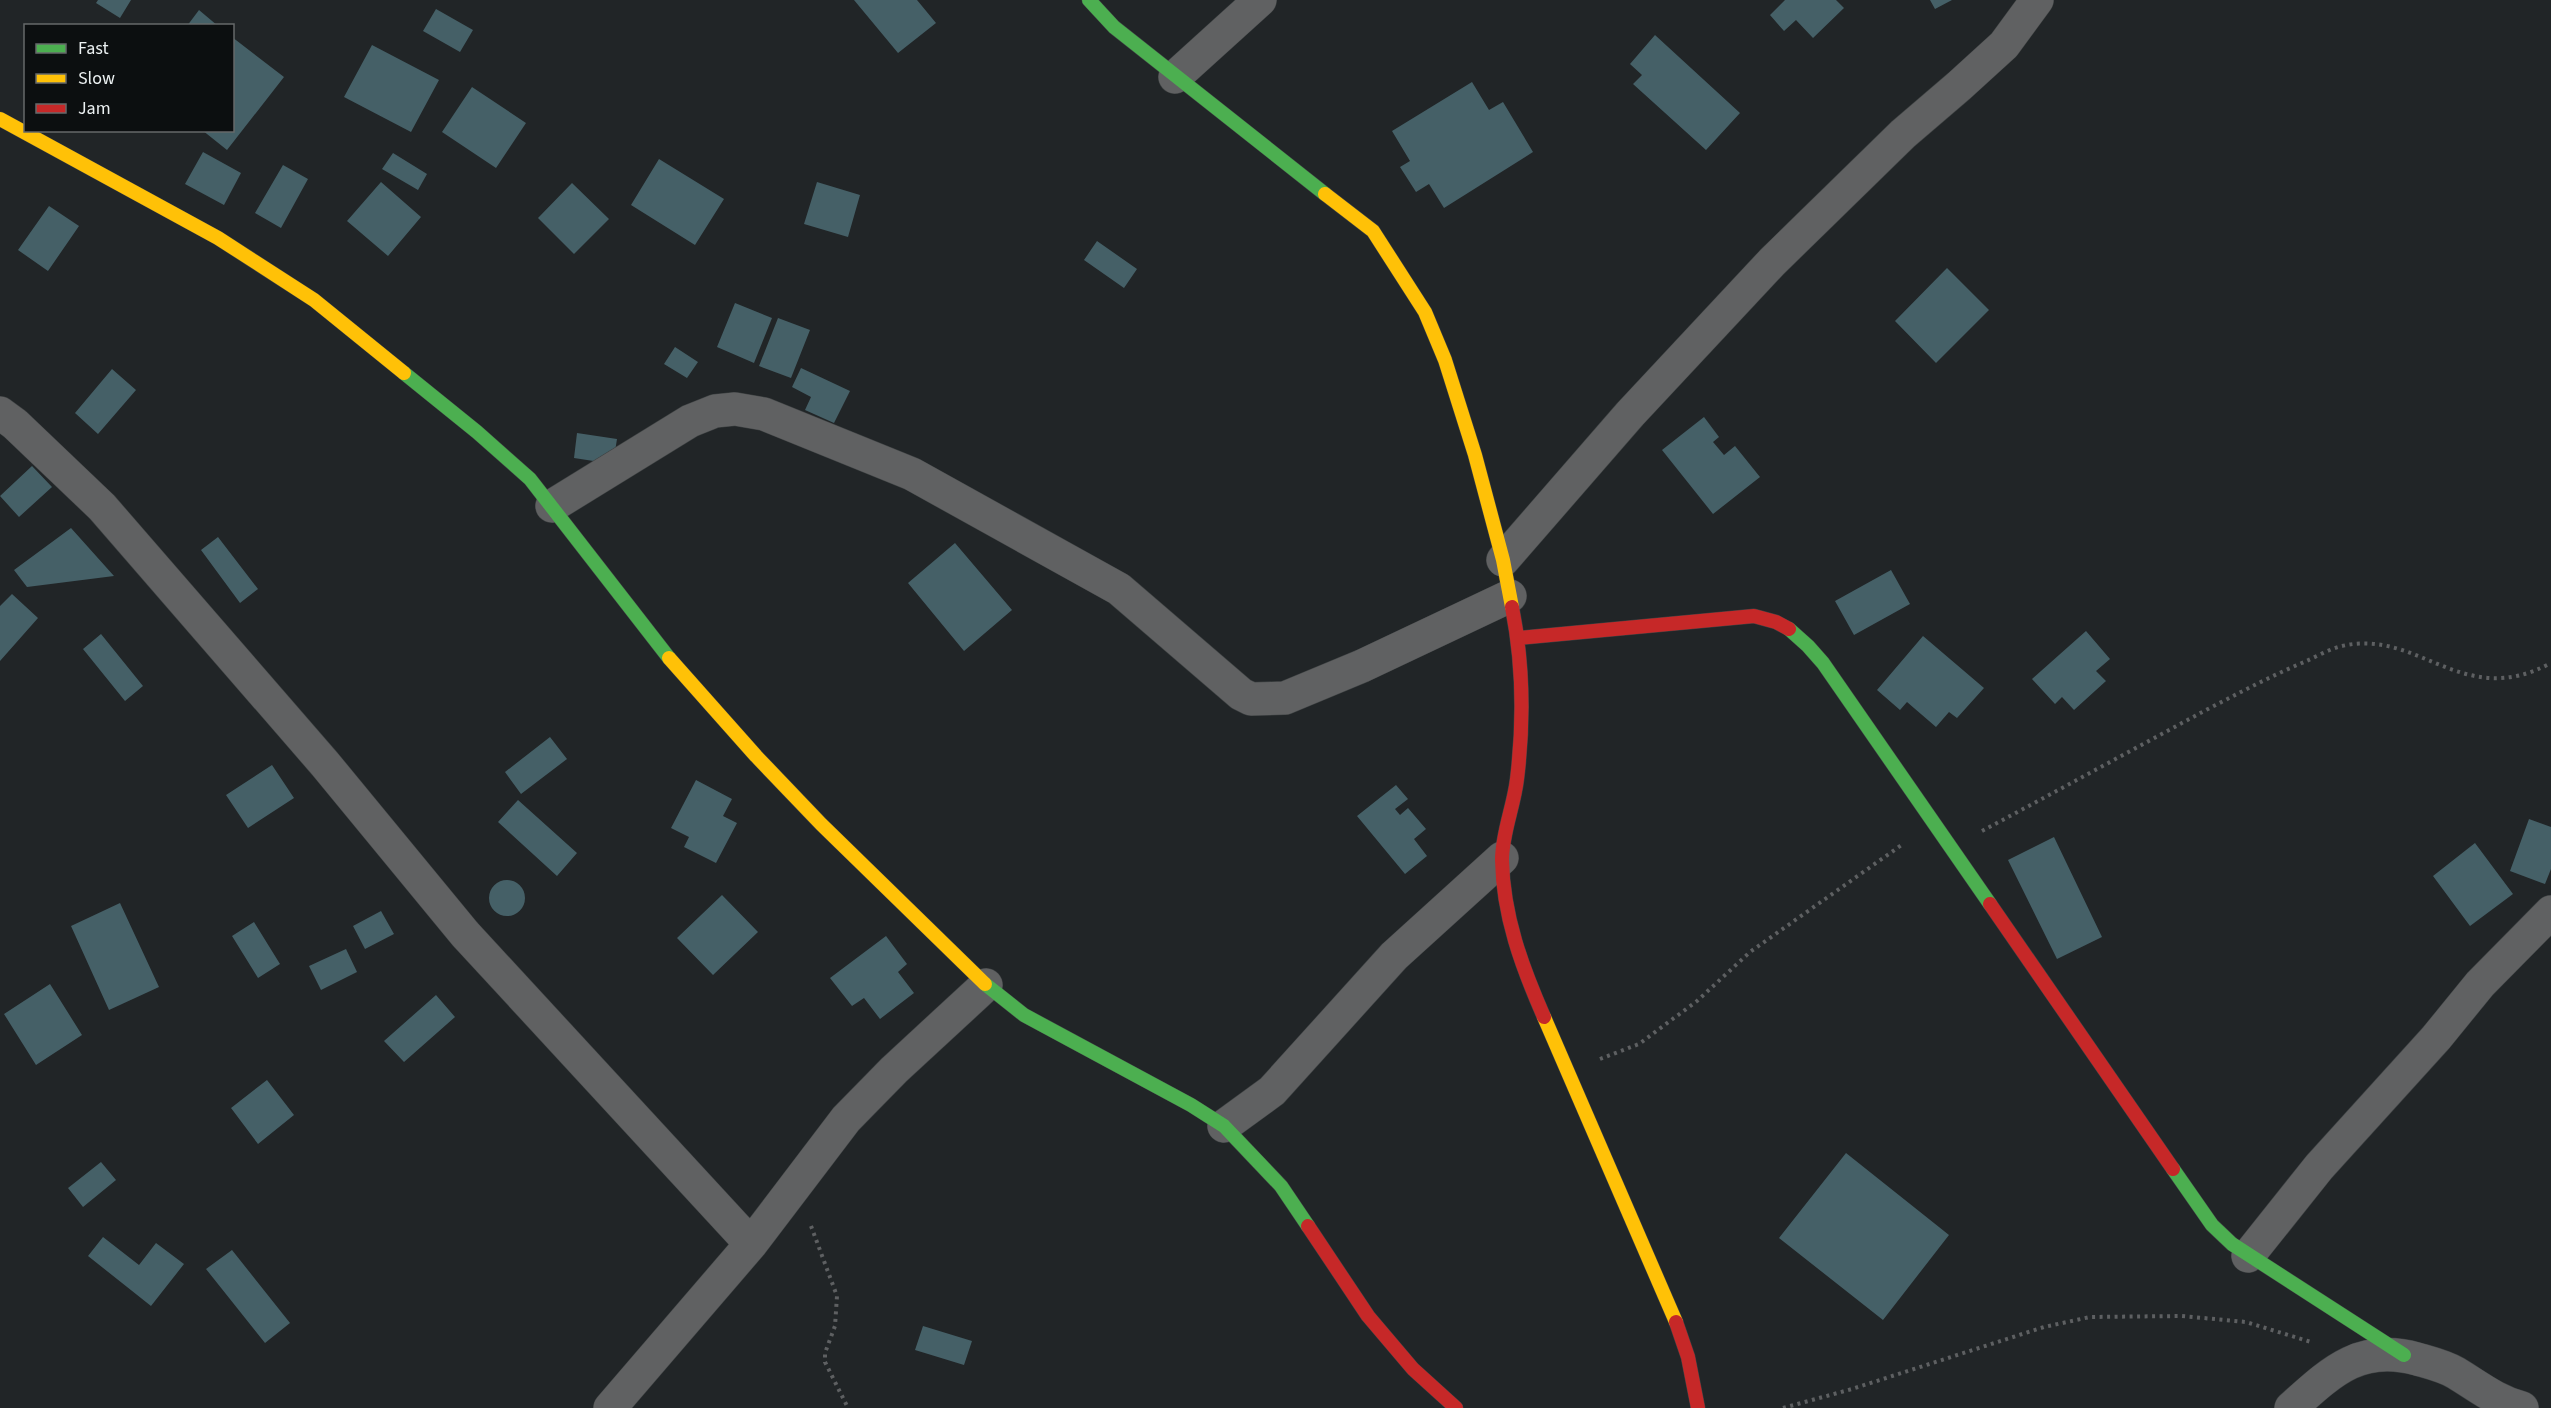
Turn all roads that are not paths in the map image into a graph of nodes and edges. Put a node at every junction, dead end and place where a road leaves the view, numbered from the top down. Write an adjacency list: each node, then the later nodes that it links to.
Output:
1 (1089, 0): 4 (street)
2 (1260, 0): 4 (street)
3 (2037, 0): 8 (street)
4 (1175, 77): 8 (street)
5 (0, 119): 7 (street)
6 (0, 413): 15 (street)
7 (552, 506): 9 (street); 13 (street)
8 (1503, 560): 9 (street)
9 (1510, 596): 10 (street)
10 (1518, 638): 11 (street); 16 (street)
11 (1502, 858): 14 (street); 20 (street)
12 (2551, 912): 16 (street)
13 (986, 985): 14 (street); 15 (street)
14 (1224, 1126): 19 (street)
15 (751, 1244): 18 (street)
16 (2248, 1256): 17 (street)
17 (2404, 1355): 21 (street); 22 (street)
18 (610, 1408)
19 (1456, 1408)
20 (1698, 1408)
21 (2291, 1408)
22 (2522, 1408)

